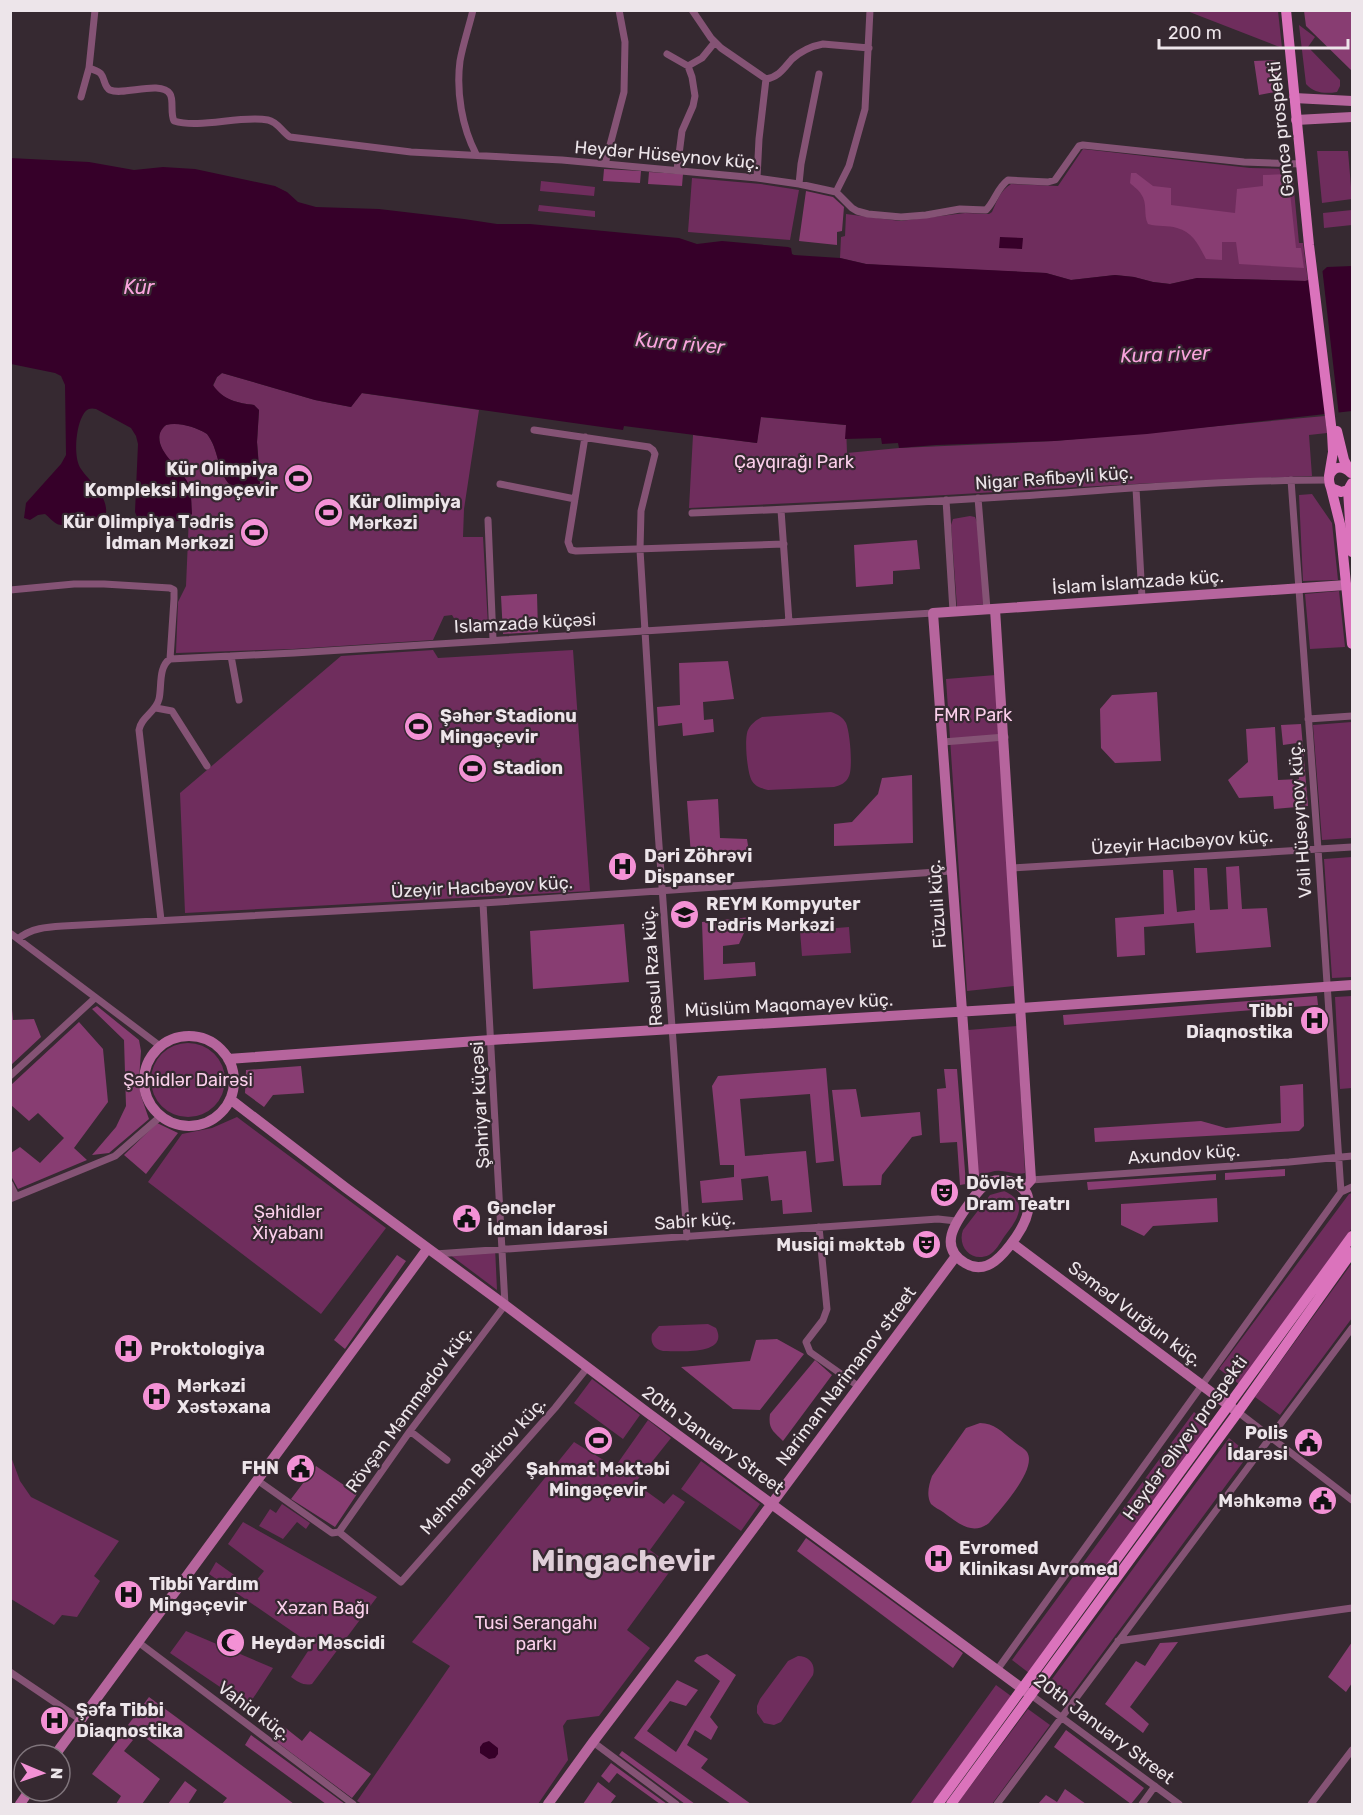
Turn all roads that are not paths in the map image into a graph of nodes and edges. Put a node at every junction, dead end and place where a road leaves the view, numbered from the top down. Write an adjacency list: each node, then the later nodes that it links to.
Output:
1 (95, 10): 12 (street)
2 (473, 10): 20 (street)
3 (620, 10): 21 (street)
4 (692, 10): 8 (street)
5 (870, 10): 9 (street)
6 (1286, 10): 16 (main road, Gəncə prospekti)
7 (1292, 10): 16 (main road, Gəncə prospekti)
8 (715, 42): 11 (street); 14 (street)
9 (869, 48): 14 (street); 26 (street)
10 (668, 54): 11 (street)
11 (688, 66): 23 (street)
12 (89, 68): 15 (street); 20 (street, Heydər Hüseynov küç.)
13 (819, 74): 25 (street)
14 (766, 80): 24 (street)
15 (81, 97)
16 (1297, 98): 17 (street); 19 (main road, Gəncə prospekti)
17 (1353, 101)
18 (1353, 117): 19 (street)
19 (1299, 120): 22 (main road, Gəncə prospekti); 27 (main road, Gəncə prospekti)
20 (476, 154): 21 (street, Heydər Hüseynov küç.)
21 (605, 164): 23 (street, Heydər Hüseynov küç.)
22 (1301, 164): 26 (street); 27 (main road, Gəncə prospekti)
23 (677, 170): 24 (street, Heydər Hüseynov küç.)
24 (757, 178): 25 (street, Heydər Hüseynov küç.)
25 (799, 184): 26 (street, Heydər Hüseynov küç.)
26 (836, 192)
27 (1312, 245): 29 (main road)
28 (534, 430): 30 (street)
29 (1334, 432): 32 (main road); 33 (main road)
30 (585, 437): 37 (street); 44 (street, Rəsul Rza küç.)
31 (1291, 480): 33 (street, Nigar Rəfibəyli küç.); 35 (street, Nigar Rəfibəyli küç.); 47 (street, Vəli Hüseynov küç.)
32 (1352, 480): 33 (main road); 33 (main road); 42 (main road)
33 (1330, 481): 46 (main road)
34 (500, 484): 37 (street)
35 (1136, 488): 36 (street, Nigar Rəfibəyli küç.); 49 (street)
36 (978, 498): 38 (street, Nigar Rəfibəyli küç.); 50 (street)
37 (575, 499): 44 (street)
38 (946, 500): 39 (street, Nigar Rəfibəyli küç.); 51 (street)
39 (781, 510): 40 (street, Nigar Rəfibəyli küç.); 43 (street)
40 (692, 513)
41 (488, 520): 55 (street)
42 (1352, 531): 45 (main road)
43 (784, 544): 44 (street); 53 (street)
44 (640, 550): 54 (street, Rəsul Rza küç.)
45 (1353, 552)
46 (1346, 585): 47 (street, İslam İslamzadə küç.); 56 (main road)
47 (1299, 588): 49 (street, İslam İslamzadə küç.); 62 (street, Vəli Hüseynov küç.)
48 (10, 590): 58 (street)
49 (1142, 598): 50 (street, İslam İslamzadə küç.)
50 (991, 609): 51 (street, İslam İslamzadə küç.); 63 (street)
51 (953, 611): 52 (street, İslam İslamzadə küç.)
52 (933, 613): 53 (street, Islamzadə küçəsi); 64 (street, Füzuli küç.)
53 (789, 622): 54 (street, Islamzadə küçəsi)
54 (645, 631): 55 (street, Islamzadə küçəsi); 70 (street, Rəsul Rza küç.)
55 (493, 640): 57 (street, Islamzadə küçəsi)
56 (1353, 644)
57 (231, 656): 58 (street, Islamzadə küçəsi); 59 (street)
58 (170, 659): 60 (street)
59 (239, 700)
60 (156, 708): 65 (street); 72 (street)
61 (1353, 716): 62 (street)
62 (1308, 719): 67 (street, Vəli Hüseynov küç.)
63 (1005, 737): 64 (street); 68 (street)
64 (943, 742): 69 (street, Füzuli küç.)
65 (207, 766)
66 (1353, 847): 67 (street, Üzeyir Hacıbəyov küç.)
67 (1318, 849): 68 (street, Üzeyir Hacıbəyov küç.); 76 (street, Vəli Hüseynov küç.)
68 (1012, 868): 78 (street)
69 (951, 871): 70 (street, Üzeyir Hacıbəyov küç.); 79 (street, Füzuli küç.)
70 (662, 891): 71 (street, Üzeyir Hacıbəyov küç.); 80 (street, Rəsul Rza küç.)
71 (483, 903): 72 (street, Üzeyir Hacıbəyov küç.); 81 (street, Şəhriyar küçəsi)
72 (161, 920): 74 (street, Üzeyir Hacıbəyov küç.)
73 (10, 933): 74 (street)
74 (18, 939): 77 (street)
75 (1353, 985): 76 (street, Müslüm Maqomayev küç.)
76 (1327, 986): 78 (street, Müslüm Maqomayev küç.); 88 (street, Vəli Hüseynov küç.)
77 (95, 998): 82 (street); 84 (street)
78 (1021, 1008): 79 (street, Müslüm Maqomayev küç.); 89 (street)
79 (962, 1011): 80 (street, Müslüm Maqomayev küç.); 93 (street, Füzuli küç.)
80 (672, 1028): 81 (street, Müslüm Maqomayev küç.); 99 (street, Rəsul Rza küç.)
81 (491, 1040): 83 (street, Müslüm Maqomayev küç.); 101 (street, Şəhriyar küçəsi)
82 (160, 1046): 83 (street); 86 (street)
83 (228, 1059): 85 (street)
84 (10, 1076)
85 (230, 1099): 86 (street); 103 (street, 20th January Street)
86 (160, 1116): 95 (street)
87 (1353, 1156): 88 (street, Axundov küç.)
88 (1338, 1158): 89 (street, Axundov küç.); 94 (street, Vəli Hüseynov küç.)
89 (1031, 1180): 92 (street)
90 (10, 1184): 95 (street)
91 (1353, 1187): 94 (street)
92 (1023, 1189): 93 (street); 100 (street)
93 (978, 1191): 96 (street)
94 (1341, 1192): 108 (street)
95 (13, 1197)
96 (956, 1221): 97 (street, Sabir küç.); 104 (street)
97 (819, 1227): 99 (street, Sabir küç.); 109 (street)
98 (1353, 1236): 110 (main road, Heydər Əliyev prospekti)
99 (687, 1237): 101 (street, Sabir küç.)
100 (1012, 1243): 104 (street); 108 (street, Səməd Vurğun küç.)
101 (502, 1250): 103 (street, Sabir küç.); 105 (street, Şəhriyar küçəsi)
102 (1353, 1252): 110 (main road, Heydər Əliyev prospekti)
103 (430, 1253): 105 (street, 20th January Street); 114 (street)
104 (956, 1256): 109 (street, Nariman Narimanov street)
105 (505, 1305): 107 (street, 20th January Street); 111 (street, Rövşən Məmmədov küç.)
106 (1353, 1328): 112 (street)
107 (587, 1368): 116 (street, 20th January Street); 117 (street, Mehman Bəkirov küç.)
108 (1202, 1385): 110 (street, Səməd Vurğun küç.); 121 (street)
109 (858, 1386): 116 (street, Nariman Narimanov street)
110 (1234, 1409): 112 (street, Səməd Vurğun küç.); 123 (main road, Heydər Əliyev prospekti)
111 (410, 1431): 113 (street); 117 (street, Rövşən Məmmədov küç.)
112 (1270, 1437): 115 (street, Səməd Vurğun küç.); 119 (street)
113 (447, 1460)
114 (257, 1480): 117 (street); 120 (street)
115 (1353, 1500)
116 (771, 1504): 121 (street, 20th January Street); 126 (street, Nariman Narimanov street)
117 (339, 1532)
118 (1353, 1608): 119 (street)
119 (1118, 1641): 124 (street)
120 (138, 1642): 125 (street); 130 (street, Vahid küç.)
121 (997, 1670): 123 (street, 20th January Street)
122 (10, 1672): 125 (street)
123 (1027, 1692): 124 (street, 20th January Street); 133 (main road, Heydər Əliyev prospekti); 134 (main road, Heydər Əliyev prospekti)
124 (1062, 1718): 129 (street, 20th January Street); 135 (street)
125 (81, 1719): 127 (street)
126 (592, 1742): 131 (street, Nariman Narimanov street); 132 (street)
127 (64, 1743)
128 (1353, 1750): 138 (street)
129 (1155, 1786): 136 (street); 137 (street, 20th January Street)
130 (353, 1804)
131 (548, 1804)
132 (676, 1804)
133 (938, 1804)
134 (951, 1804)
135 (997, 1804)
136 (1142, 1804)
137 (1179, 1804)
138 (1311, 1804)

